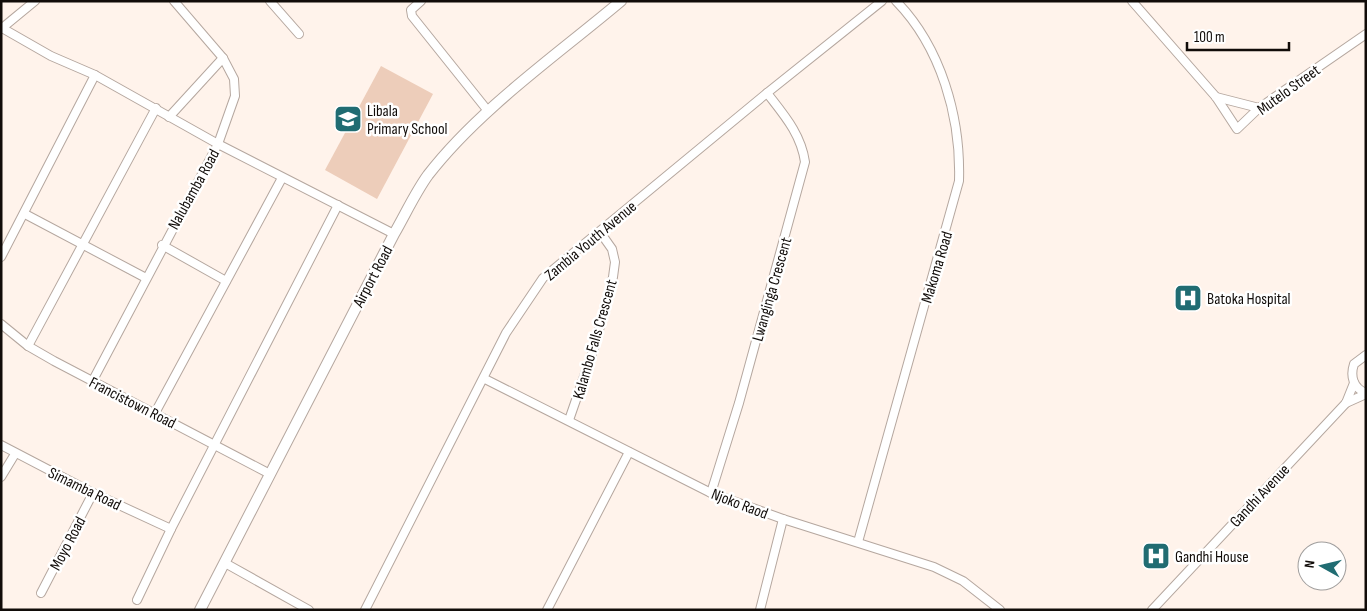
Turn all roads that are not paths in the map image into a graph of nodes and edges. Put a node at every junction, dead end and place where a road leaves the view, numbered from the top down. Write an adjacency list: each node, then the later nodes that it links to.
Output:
1 (35, 1): 9 (street)
2 (174, 1): 12 (street, Nalubamba Road)
3 (270, 1): 10 (street)
4 (420, 1): 18 (street)
5 (621, 1): 18 (street, Airport Road)
6 (882, 1): 14 (street, Zambia Youth Avenue)
7 (896, 1): 53 (street, Makoma Road)
8 (1132, 1): 15 (street)
9 (2, 29): 13 (street)
10 (299, 34)
11 (1366, 34): 17 (street, Mutelo Street)
12 (223, 58): 19 (street); 20 (street, Nalubamba Road)
13 (95, 75): 16 (street); 23 (street)
14 (767, 93): 24 (street, Zambia Youth Avenue); 50 (street, Lwanginga Crescent)
15 (1216, 97): 17 (street); 17 (street, Mutelo Street)
16 (156, 108): 19 (street); 26 (street)
17 (1259, 108)
18 (488, 112): 25 (street, Airport Road)
19 (169, 117): 20 (street)
20 (218, 144): 21 (street); 27 (street, Nalubamba Road)
21 (282, 178): 22 (street); 30 (street)
22 (338, 205): 25 (street); 43 (street)
23 (26, 214): 26 (street); 28 (street)
24 (600, 232): 36 (street, Zambia Youth Avenue); 42 (street, Kalambo Falls Crescent)
25 (394, 234): 47 (street, Airport Road)
26 (83, 244): 29 (street); 32 (street)
27 (162, 245): 29 (street, Nalubamba Road); 30 (street)
28 (1, 257)
29 (146, 278): 37 (street, Nalubamba Road)
30 (226, 281): 41 (street)
31 (1, 324): 32 (street, Francistown Road)
32 (28, 346): 37 (street, Francistown Road)
33 (1366, 350): 35 (street)
34 (1366, 355): 35 (street)
35 (1358, 360): 38 (street, Gandhi Avenue)
36 (485, 379): 42 (street, Njoko Raod); 59 (street, Zambia Youth Avenue)
37 (92, 382): 41 (street, Francistown Road)
38 (1354, 383): 39 (street); 40 (street, Gandhi Avenue)
39 (1366, 394): 40 (street, Gandhi Avenue)
40 (1346, 404): 63 (street, Gandhi Avenue)
41 (155, 413): 43 (street, Francistown Road)
42 (569, 420): 45 (street, Njoko Raod)
43 (216, 444): 47 (street, Francistown Road); 52 (street)
44 (1, 445): 46 (street, Simamba Road)
45 (629, 452): 50 (street, Njoko Raod); 60 (street)
46 (15, 454): 48 (street); 49 (street, Simamba Road)
47 (270, 474): 54 (street, Airport Road)
48 (1, 477)
49 (93, 493): 52 (street, Simamba Road); 55 (street, Moyo Road)
50 (711, 493): 51 (street, Njoko Raod)
51 (783, 520): 53 (street, Njoko Raod); 61 (street)
52 (171, 529): 56 (street)
53 (858, 542): 62 (street, Njoko Raod)
54 (225, 563): 57 (street, Airport Road); 58 (street)
55 (41, 593)
56 (137, 600)
57 (200, 610)
58 (309, 610)
59 (365, 610)
60 (546, 610)
61 (760, 610)
62 (1000, 610)
63 (1152, 610)

